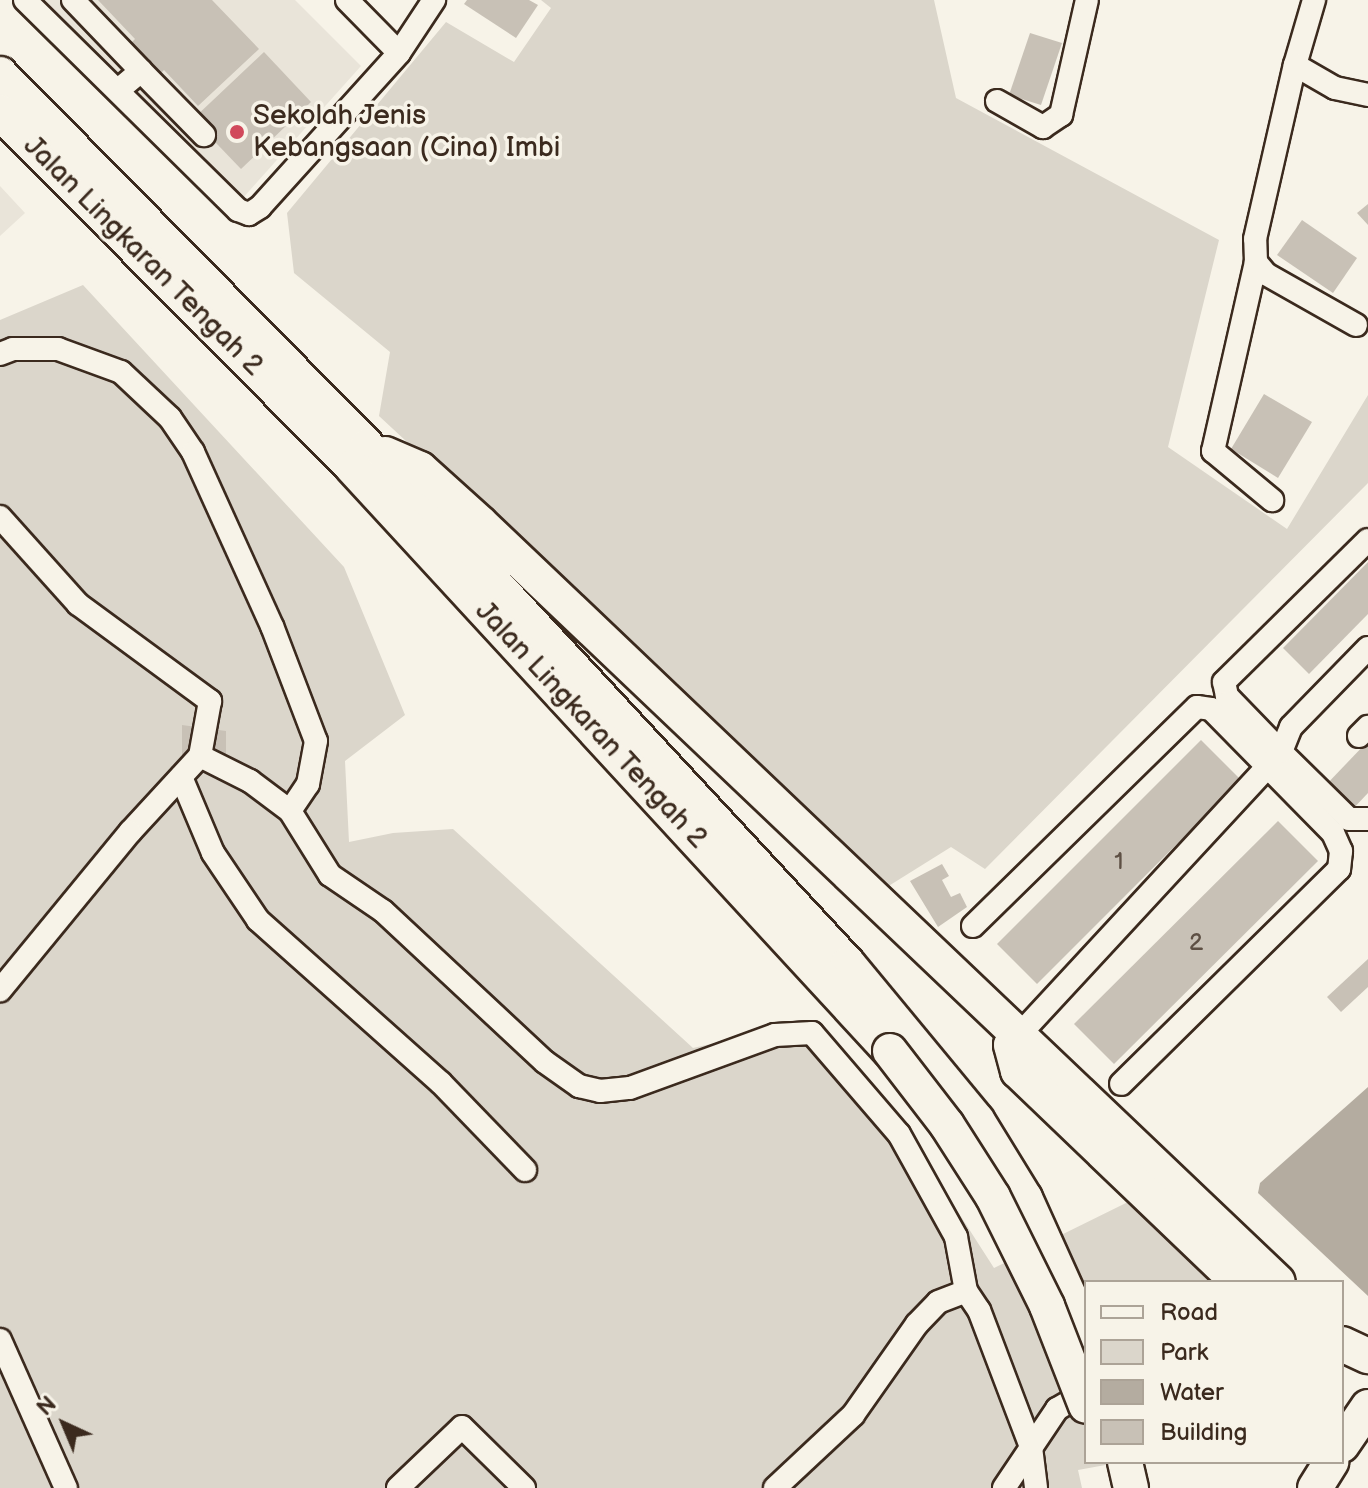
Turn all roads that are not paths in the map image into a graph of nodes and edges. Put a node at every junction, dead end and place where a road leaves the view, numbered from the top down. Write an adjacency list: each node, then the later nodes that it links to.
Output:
1 (25, 0): 11 (street)
2 (73, 0): 9 (street)
3 (347, 0): 7 (street)
4 (434, 0): 7 (street)
5 (1087, 0): 13 (street)
6 (1314, 0): 8 (street)
7 (399, 53): 11 (street)
8 (1295, 65): 12 (street); 16 (street)
9 (141, 71): 11 (street); 15 (street)
10 (0, 74): 19 (highway, Jalan Lingkaran Tengah 2)
11 (118, 90)
12 (1368, 95)
13 (997, 101)
14 (0, 112): 32 (highway, Jalan Lingkaran Tengah 2)
15 (204, 135)
16 (1256, 262): 17 (street); 20 (street)
17 (1356, 325)
18 (0, 354): 27 (street)
19 (367, 446): 31 (highway); 32 (highway, Jalan Lingkaran Tengah 2)
20 (1272, 500)
21 (0, 517): 24 (street)
22 (1368, 540): 25 (street)
23 (1368, 648): 25 (street)
24 (200, 756): 26 (street); 27 (street)
25 (1275, 760): 28 (street); 29 (street); 31 (street); 33 (street)
26 (181, 777): 30 (street); 34 (street)
27 (290, 811): 37 (street)
28 (1368, 819)
29 (973, 926)
30 (0, 990)
31 (1020, 1034): 35 (highway); 36 (highway)
32 (896, 1039): 38 (highway, Jalan Lingkaran Tengah 2); 43 (highway, Jalan Lingkaran Tengah 2, bridge)
33 (1121, 1084)
34 (525, 1170)
35 (1224, 1277)
36 (1276, 1280)
37 (966, 1291): 46 (street); 53 (street)
38 (1084, 1329)
39 (0, 1340): 50 (street)
40 (1344, 1345): 41 (highway)
41 (1368, 1356)
42 (1084, 1393): 46 (street)
43 (1084, 1401)
44 (1368, 1407): 45 (highway)
45 (1344, 1442)
46 (1031, 1447): 54 (street); 55 (street)
47 (1102, 1464): 56 (highway)
48 (1125, 1464): 57 (highway)
49 (1330, 1464): 58 (highway)
50 (66, 1488)
51 (398, 1488): 52 (street)
52 (524, 1488)
53 (775, 1488)
54 (1004, 1488)
55 (1036, 1488)
56 (1108, 1488)
57 (1131, 1488)
58 (1315, 1488)

